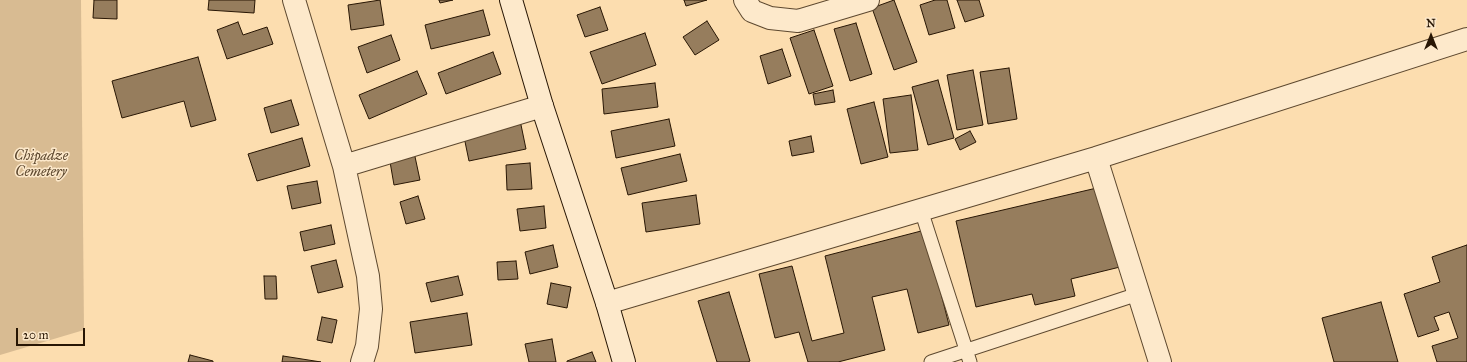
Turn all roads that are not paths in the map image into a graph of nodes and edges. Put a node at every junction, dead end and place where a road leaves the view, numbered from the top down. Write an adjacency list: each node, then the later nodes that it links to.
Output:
1 (294, 0): 8 (street)
2 (511, 0): 6 (street)
3 (745, 0): 4 (street)
4 (868, 0)
5 (1467, 39): 7 (street)
6 (542, 106): 8 (street); 11 (street)
7 (1096, 158): 9 (street); 10 (street)
8 (344, 166): 13 (street)
9 (921, 210): 11 (street); 12 (lane)
10 (1138, 294): 12 (lane); 16 (street)
11 (607, 303): 14 (street)
12 (968, 356): 15 (lane)
13 (362, 362)
14 (624, 362)
15 (931, 362)
16 (1160, 362)

